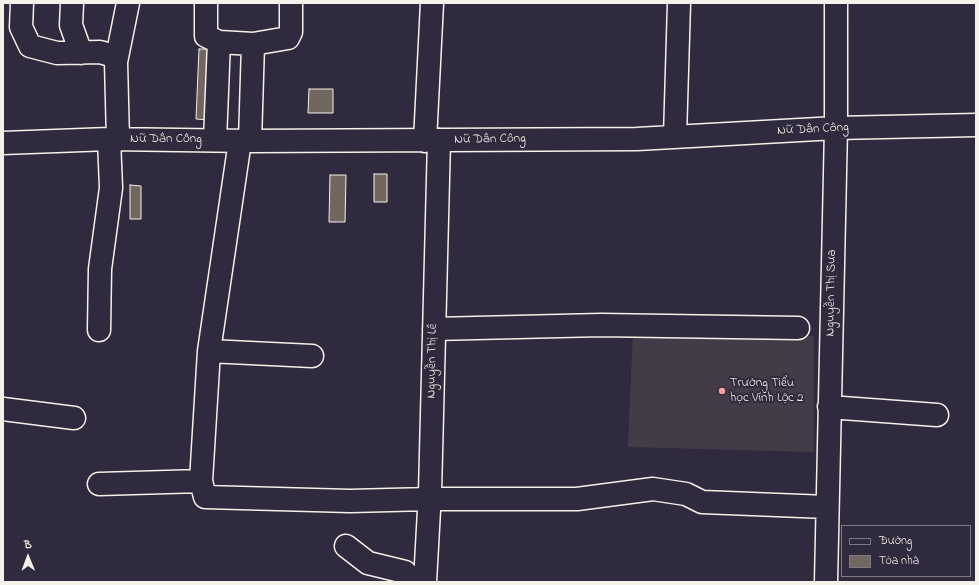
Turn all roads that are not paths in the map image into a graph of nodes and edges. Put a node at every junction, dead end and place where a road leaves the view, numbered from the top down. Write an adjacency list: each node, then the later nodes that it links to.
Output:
1 (22, 3): 11 (street)
2 (72, 3): 11 (street)
3 (128, 3): 12 (street)
4 (206, 3): 9 (street)
5 (291, 3): 10 (street)
6 (432, 3): 19 (street, Nguyễn Thị Lê)
7 (679, 3): 15 (street)
8 (836, 3): 14 (street, Nguyễn Thị Sưa)
9 (219, 42): 10 (street); 17 (street)
10 (254, 44): 18 (street)
11 (81, 53): 12 (street)
12 (117, 57): 16 (street)
13 (976, 126): 14 (street, Nữ Dân Công)
14 (836, 128): 15 (street, Nữ Dân Công); 26 (street, Nguyễn Thị Sưa)
15 (675, 137): 19 (street, Nữ Dân Công)
16 (114, 139): 17 (street, Nữ Dân Công); 20 (street, Nữ Dân Công); 23 (street)
17 (216, 140): 18 (street, Nữ Dân Công)
18 (245, 141): 19 (street, Nữ Dân Công); 24 (street)
19 (432, 141): 22 (street, Nguyễn Thị Lê)
20 (3, 143)
21 (798, 328): 22 (street)
22 (434, 329): 32 (street, Nguyễn Thị Lê)
23 (99, 330)
24 (209, 351): 25 (street); 30 (street)
25 (312, 356)
26 (829, 406): 28 (street); 33 (street, Nguyễn Thị Sưa)
27 (3, 409): 29 (street)
28 (937, 415)
29 (74, 418)
30 (201, 481): 31 (street); 32 (street)
31 (99, 484)
32 (430, 499): 33 (street); 36 (street, Nguyễn Thị Lê)
33 (827, 507): 37 (street, Nguyễn Thị Sưa)
34 (346, 546): 35 (street)
35 (415, 582)
36 (425, 582)
37 (826, 582)

